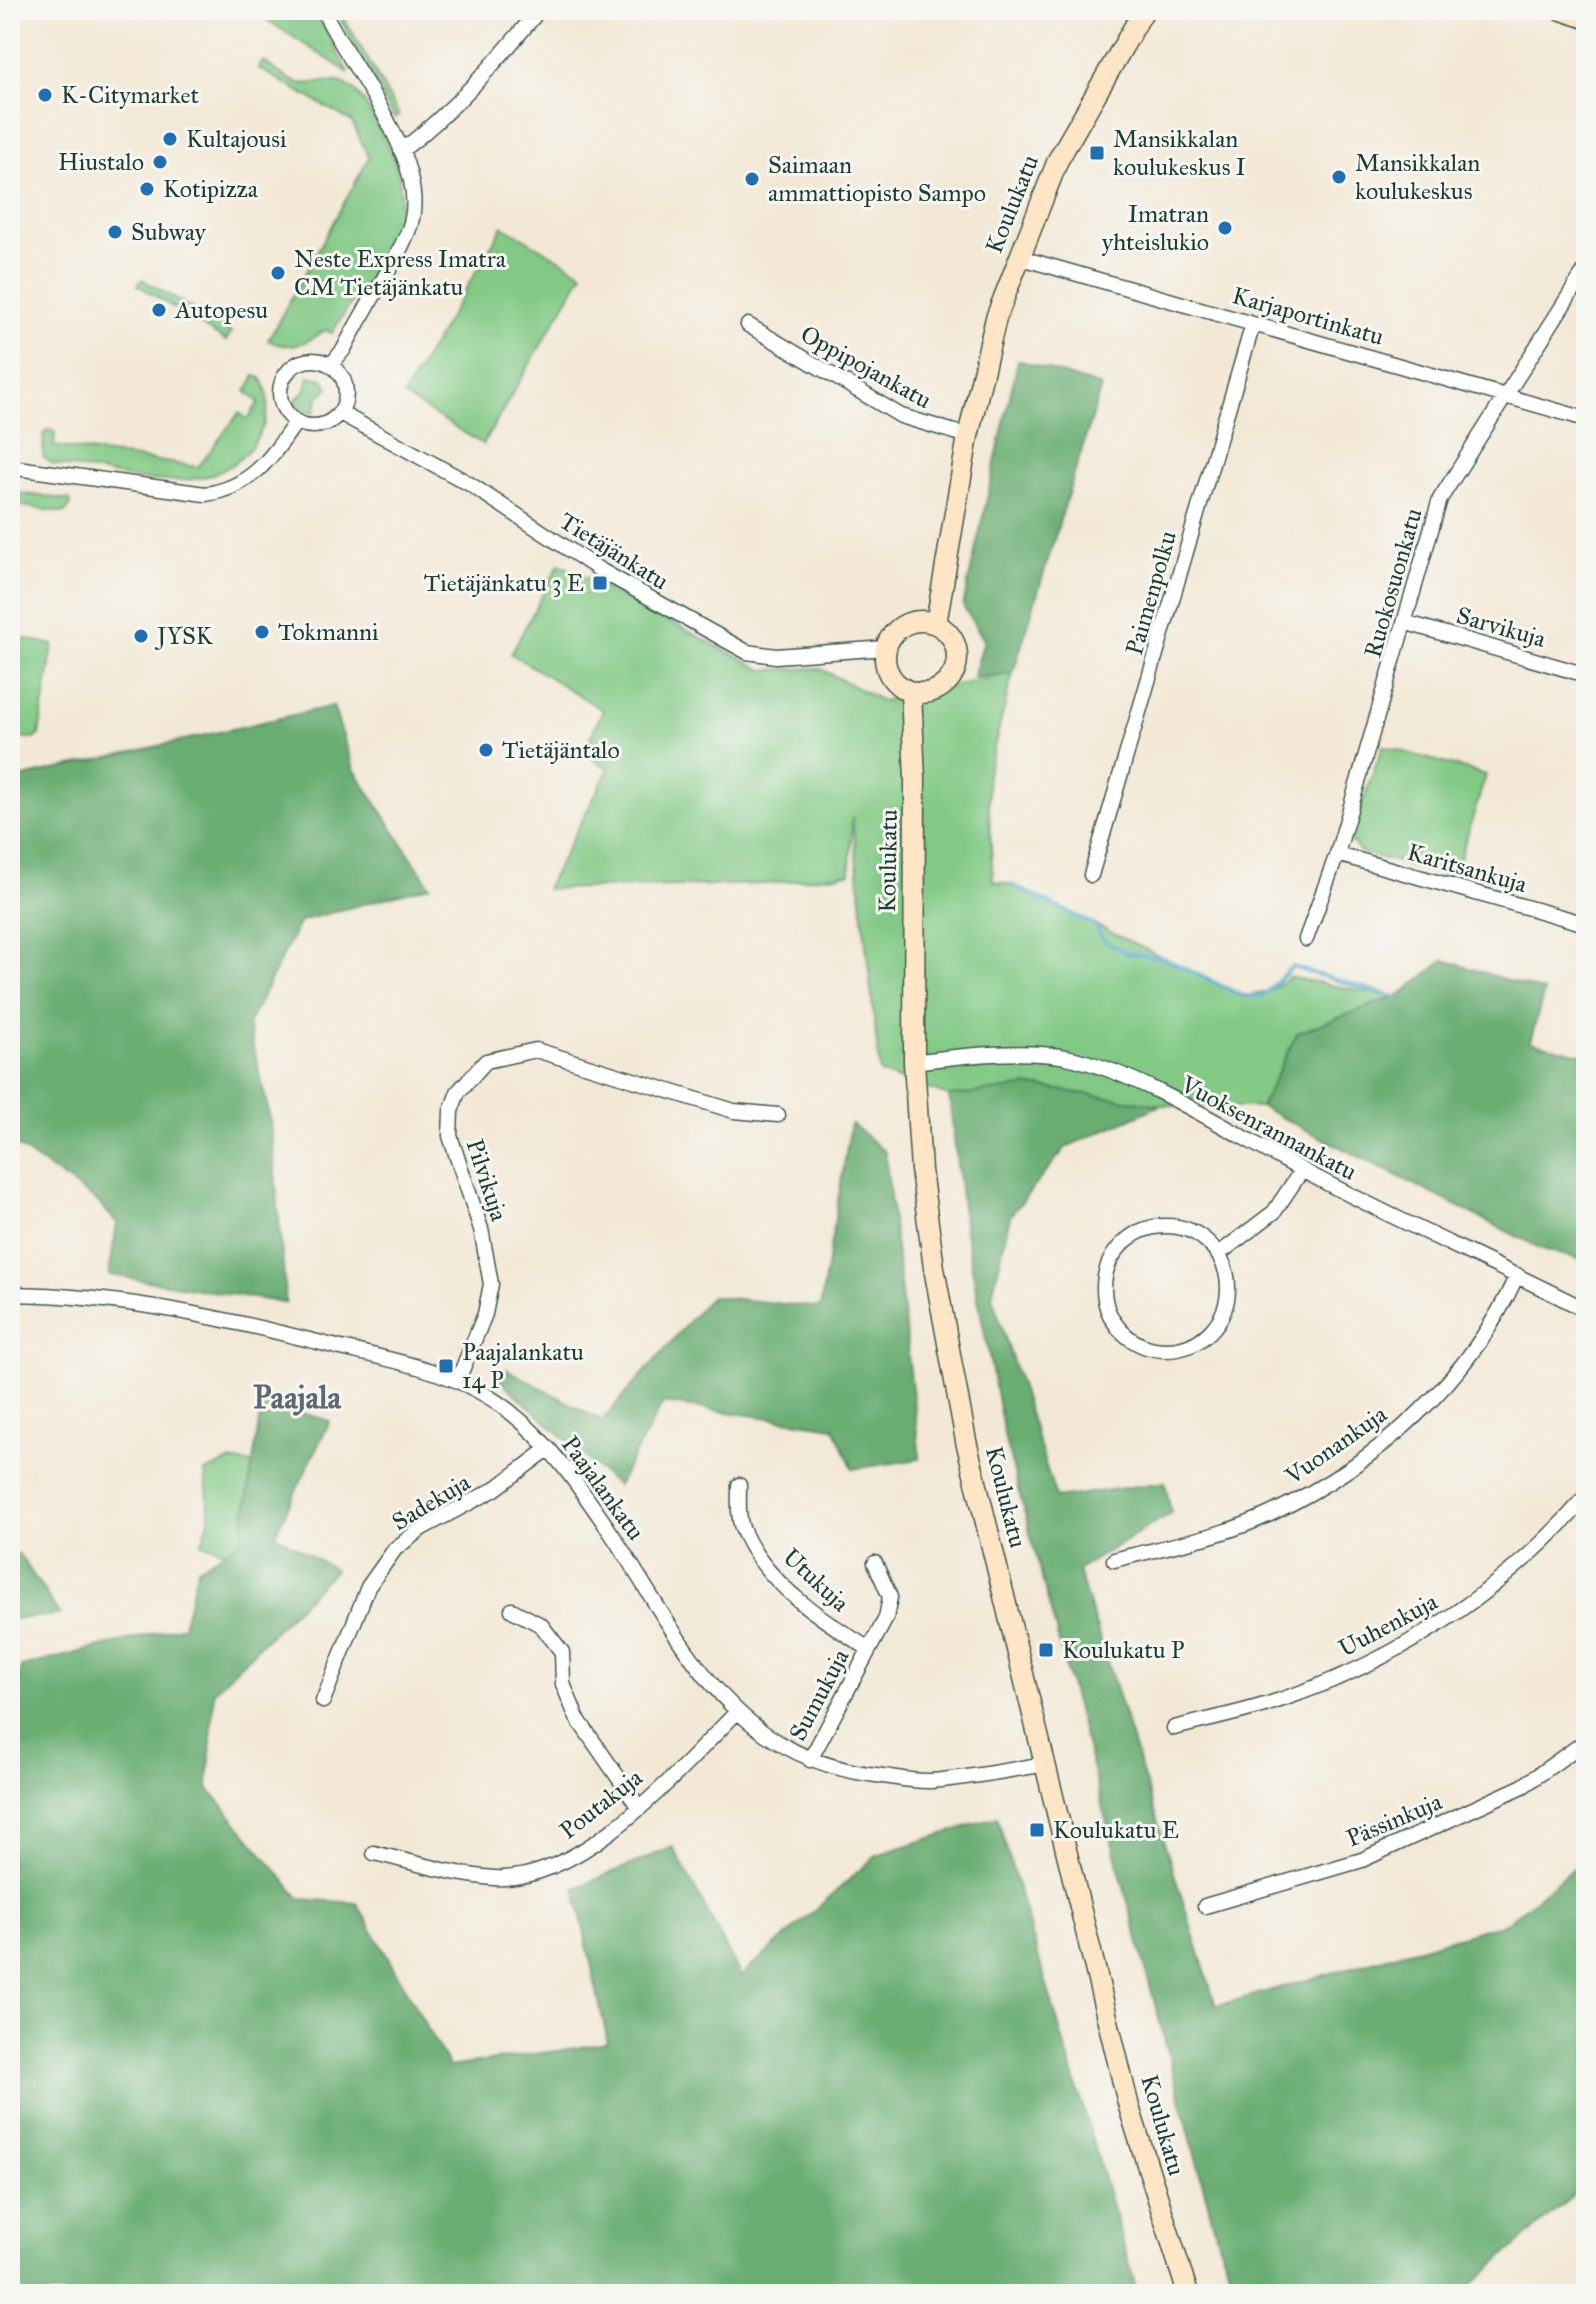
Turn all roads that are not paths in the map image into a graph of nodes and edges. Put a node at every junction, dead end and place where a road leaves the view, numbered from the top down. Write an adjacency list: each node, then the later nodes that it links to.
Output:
1 (323, 10): 6 (street)
2 (539, 10): 6 (street)
3 (1144, 10): 7 (street, Koulukatu)
4 (1562, 10): 5 (street)
5 (1586, 18)
6 (401, 151): 11 (street)
7 (1018, 257): 9 (street, Karjaportinkatu); 16 (street, Koulukatu)
8 (1586, 269): 12 (street, Ruokosuonkatu)
9 (1253, 324): 12 (street, Karjaportinkatu); 24 (street, Paimenpolku)
10 (748, 325): 16 (street, Oppipojankatu)
11 (331, 365): 13 (street); 15 (street)
12 (1507, 396): 14 (street, Karjaportinkatu); 18 (street, Ruokosuonkatu)
13 (340, 413): 15 (street); 20 (street, Tietäjänkatu)
14 (1586, 419)
15 (296, 422): 17 (street)
16 (968, 436): 19 (street, Koulukatu)
17 (10, 467)
18 (1404, 622): 21 (street, Sarvikuja); 23 (street, Ruokosuonkatu)
19 (936, 624): 20 (street); 22 (street)
20 (886, 648): 22 (street)
21 (1586, 675)
22 (911, 692): 27 (street, Koulukatu)
23 (1337, 854): 25 (street, Karitsankuja); 26 (street, Ruokosuonkatu)
24 (1091, 875)
25 (1586, 924)
26 (1306, 939)
27 (914, 1062): 29 (street, Vuoksenrannankatu); 47 (street, Koulukatu)
28 (778, 1115): 34 (street, Pilvikuja)
29 (1302, 1170): 30 (street); 31 (street, Vuoksenrannankatu)
30 (1220, 1253): 30 (street)
31 (1517, 1275): 33 (street, Vuoksenrannankatu); 38 (street, Vuonankuja)
32 (10, 1294): 34 (street, Paajalankatu)
33 (1586, 1310)
34 (458, 1380): 35 (street, Paajalankatu)
35 (548, 1449): 42 (street, Sadekuja); 43 (street, Paajalankatu)
36 (739, 1485): 41 (street, Utukuja)
37 (1586, 1497): 44 (street, Uuhenkuja)
38 (1114, 1560)
39 (875, 1563): 41 (street, Sumukuja)
40 (512, 1610): 48 (street)
41 (869, 1649): 46 (street, Sumukuja)
42 (323, 1701)
43 (736, 1713): 46 (street, Paajalankatu); 48 (street, Poutakuja)
44 (1174, 1728)
45 (1586, 1741): 50 (street, Pässinkuja)
46 (810, 1760): 47 (street, Paajalankatu)
47 (1047, 1764): 51 (street, Koulukatu)
48 (638, 1806): 49 (street, Poutakuja)
49 (374, 1853)
50 (1205, 1906)
51 (1188, 2294)

